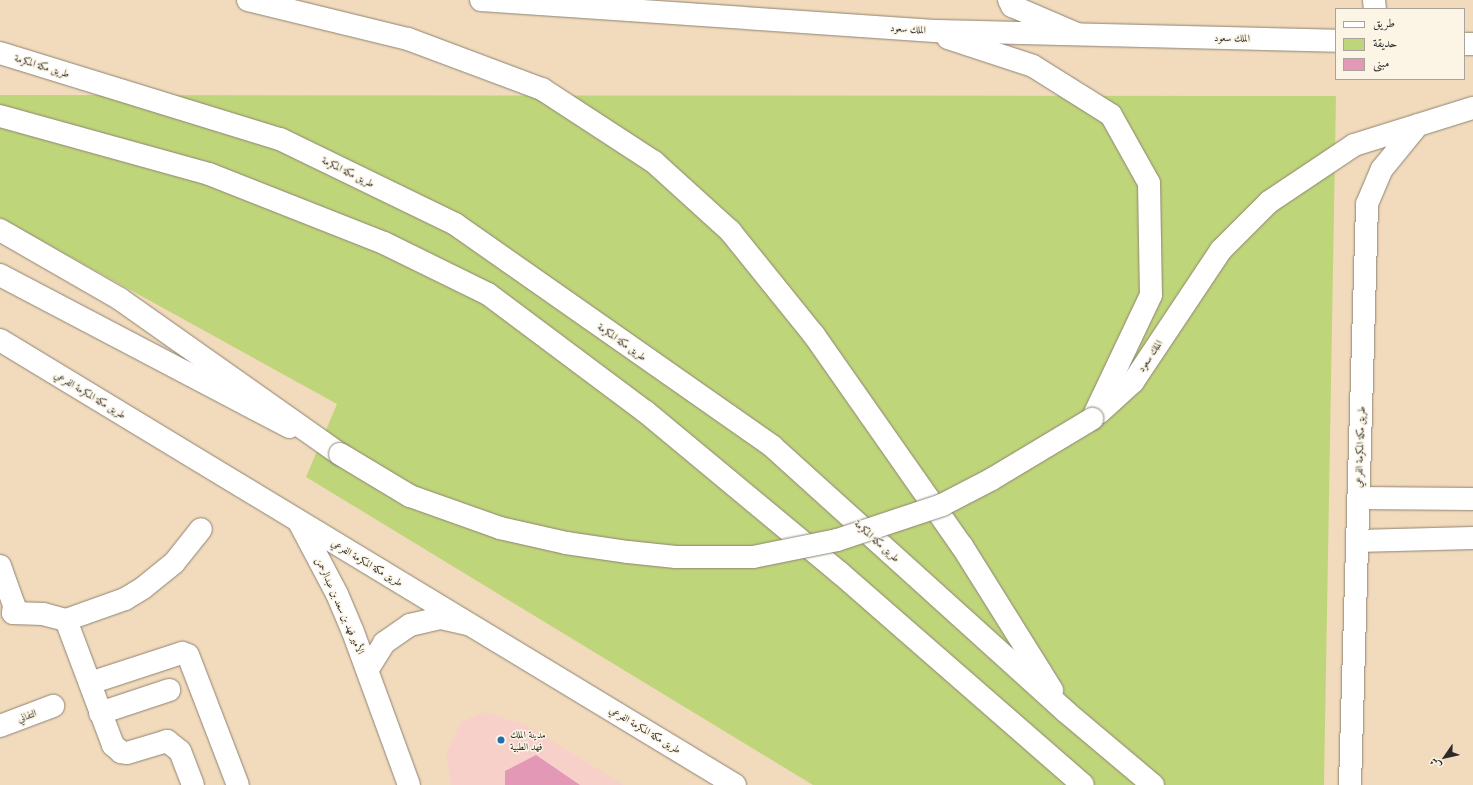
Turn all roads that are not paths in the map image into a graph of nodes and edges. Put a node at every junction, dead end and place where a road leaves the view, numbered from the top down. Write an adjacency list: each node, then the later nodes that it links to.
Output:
1 (248, 0): 32 (main road)
2 (481, 0): 4 (main road, الملك سعود)
3 (1009, 0): 6 (main road)
4 (576, 3): 5 (main road, الملك سعود)
5 (925, 30): 6 (main road, الملك سعود); 15 (main road)
6 (1076, 34): 7 (main road, الملك سعود)
7 (1335, 40)
8 (0, 52): 32 (main road, طريق مكة المكرمة)
9 (1473, 108): 11 (main road, الملك سعود)
10 (0, 116): 31 (main road)
11 (1418, 125): 15 (main road, الملك سعود); 17 (main road, طريق مكة المكرمة الفرعي)
12 (0, 230): 16 (main road)
13 (0, 275): 16 (main road)
14 (0, 340): 19 (main road, طريق مكة المكرمة الفرعي)
15 (1092, 419): 16 (main road, الملك سعود, bridge)
16 (340, 454)
17 (1358, 498): 18 (main road); 22 (main road, طريق مكة المكرمة الفرعي)
18 (1473, 499)
19 (299, 522): 26 (main road, طريق مكة المكرمة الفرعي); 27 (main road, الأمير فهد بن سعد بن عبدالرحمن)
20 (201, 529): 25 (main road)
21 (1473, 538): 22 (main road)
22 (1357, 541): 42 (main road, طريق مكة المكرمة الفرعي)
23 (0, 566): 24 (main road)
24 (7, 617): 25 (main road)
25 (66, 620): 28 (main road)
26 (471, 625): 27 (main road, الأمير فهد بن سعد بن عبدالرحمن); 38 (main road, طريق مكة المكرمة الفرعي)
27 (368, 670): 37 (main road, الأمير فهد بن سعد بن عبدالرحمن)
28 (90, 683): 33 (main road); 36 (main road)
29 (169, 690): 33 (main road)
30 (53, 706): 34 (main road, التفاني)
31 (992, 706): 39 (main road); 40 (main road)
32 (1065, 711): 41 (main road, طريق مكة المكرمة)
33 (100, 714): 35 (main road)
34 (0, 726)
35 (193, 785)
36 (238, 785)
37 (409, 785)
38 (735, 785)
39 (1080, 785)
40 (1083, 785)
41 (1153, 785)
42 (1350, 785)

